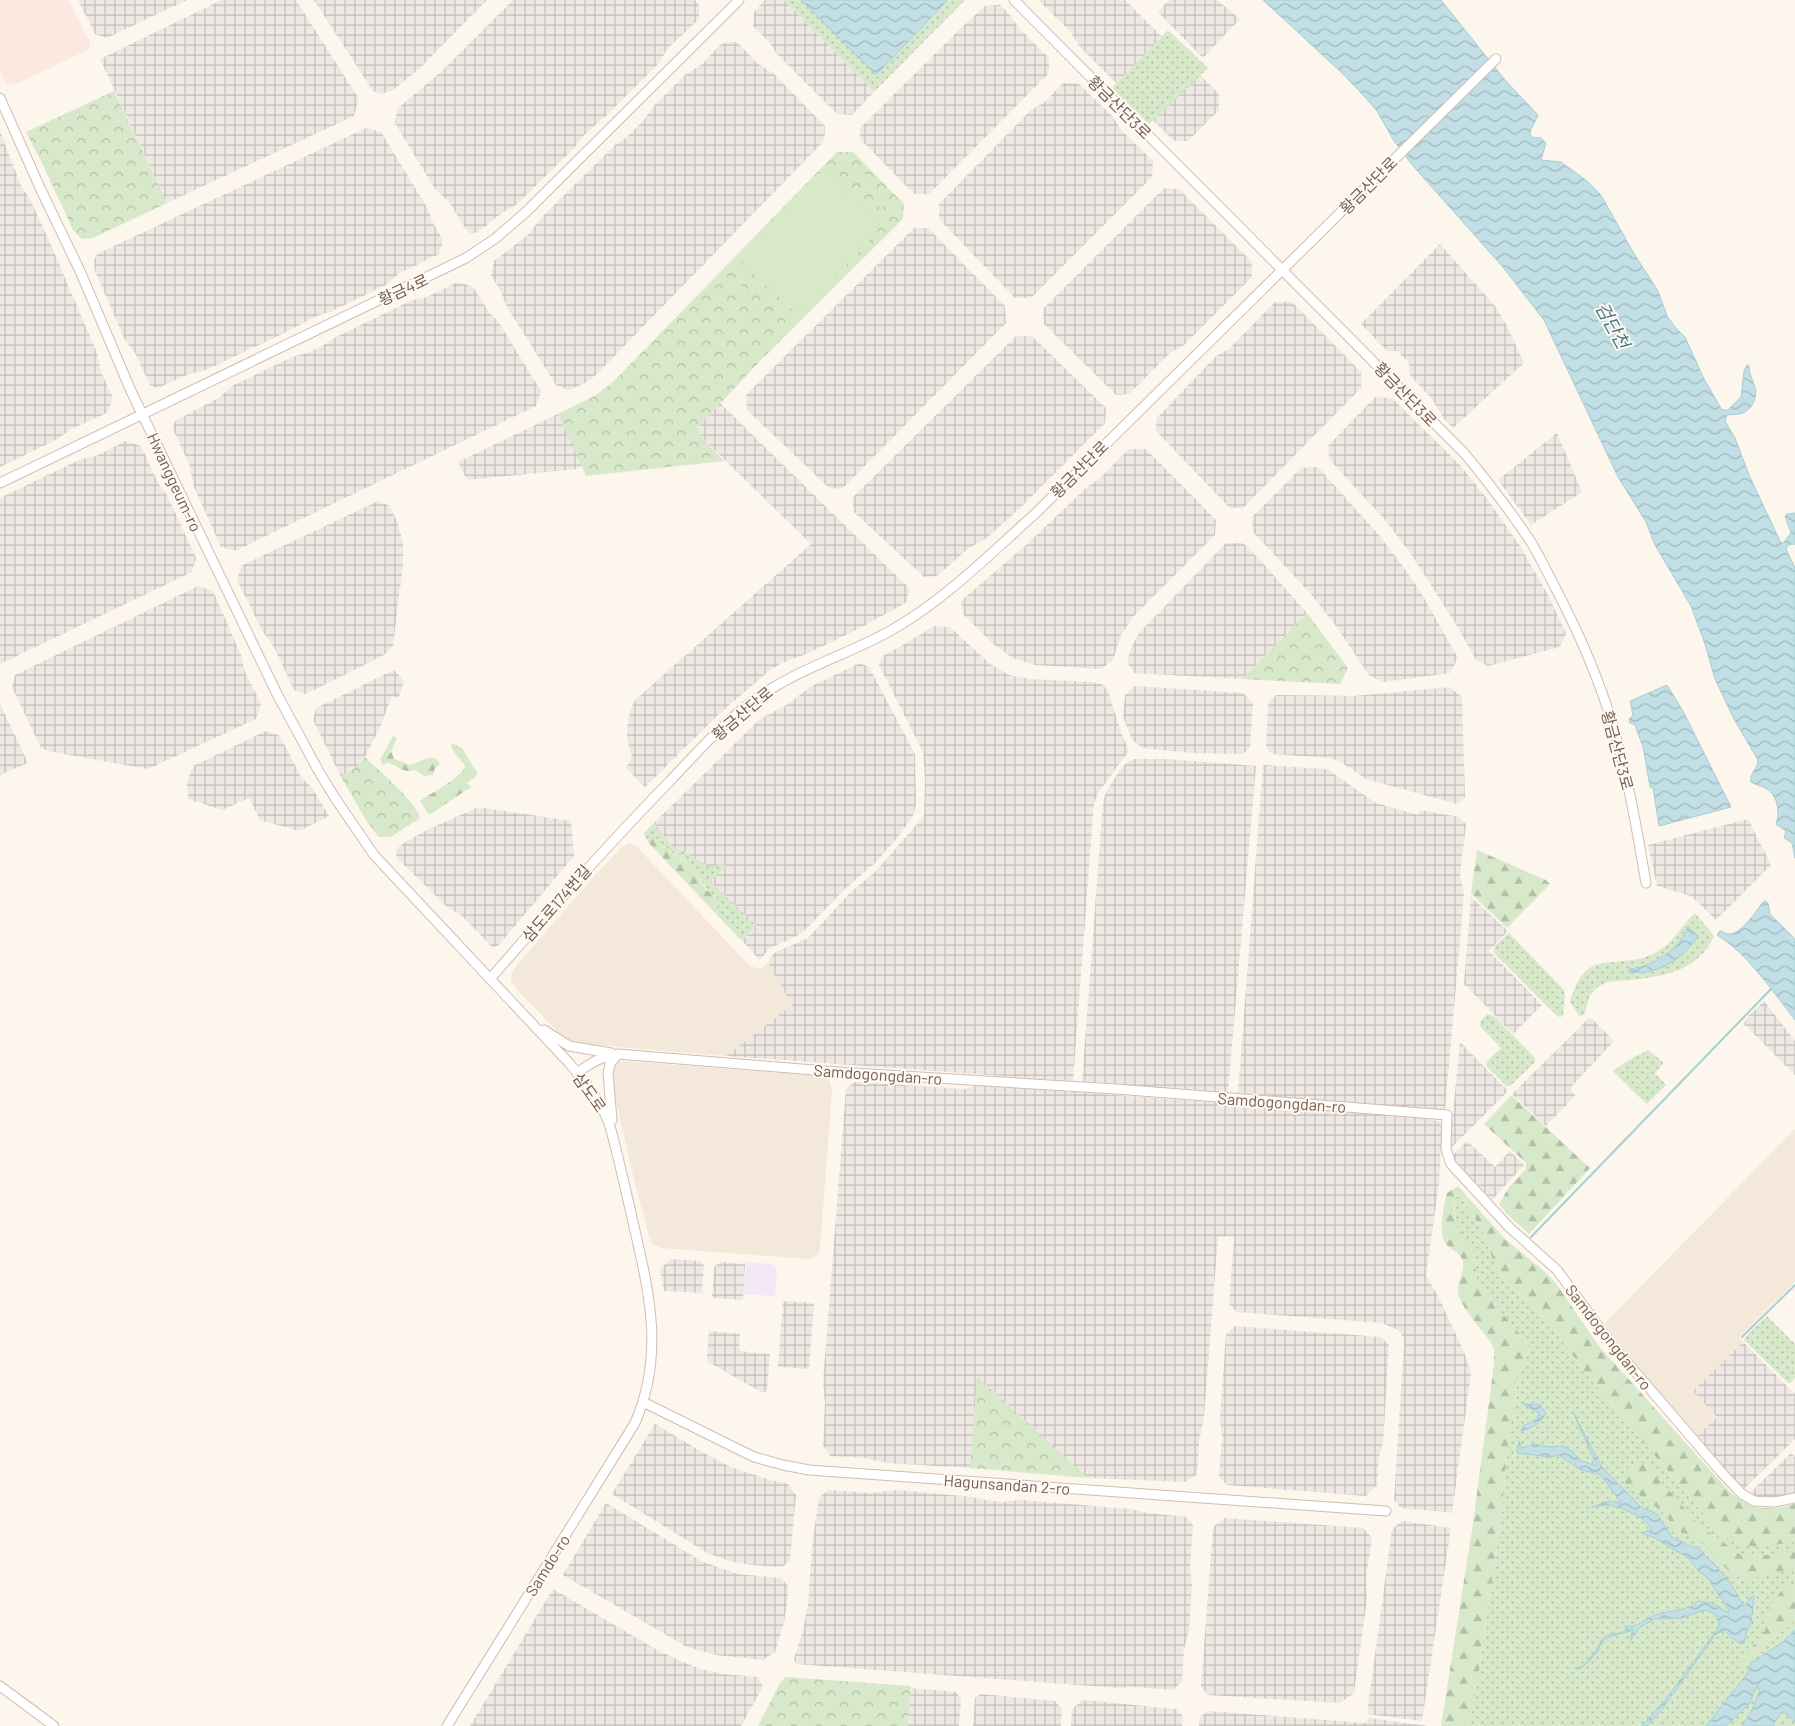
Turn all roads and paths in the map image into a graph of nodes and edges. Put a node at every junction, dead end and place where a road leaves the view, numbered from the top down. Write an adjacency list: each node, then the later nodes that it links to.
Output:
1 (739, 0): 6 (street, 황금4로)
2 (1014, 0): 5 (street, 황금산단3로)
3 (1496, 59): 5 (street, 황금산단로)
4 (0, 98): 6 (street, Hwanggeum-ro)
5 (1283, 270): 8 (street, 황금산단로); 10 (street, 황금산단3로)
6 (142, 414): 7 (street, 황금4로); 9 (street, Hwanggeum-ro)
7 (0, 482)
8 (624, 828): 11 (street, 삼도로174번길)
9 (374, 854): 11 (street, 삼도로)
10 (1646, 882)
11 (490, 979): 12 (street, 삼도로)
12 (533, 1023): 13 (street); 14 (street, 삼도로)
13 (618, 1054): 14 (street, Samdogongdan-ro); 15 (street); 17 (street, Samdogongdan-ro)
14 (577, 1073): 15 (street, 삼도로)
15 (616, 1148): 16 (street, 삼도로)
16 (643, 1402): 18 (street, Hagunsandan 2-ro); 21 (street, Samdo-ro)
17 (1795, 1498)
18 (1386, 1511)
19 (0, 1686): 20 (street)
20 (54, 1726)
21 (447, 1726)

